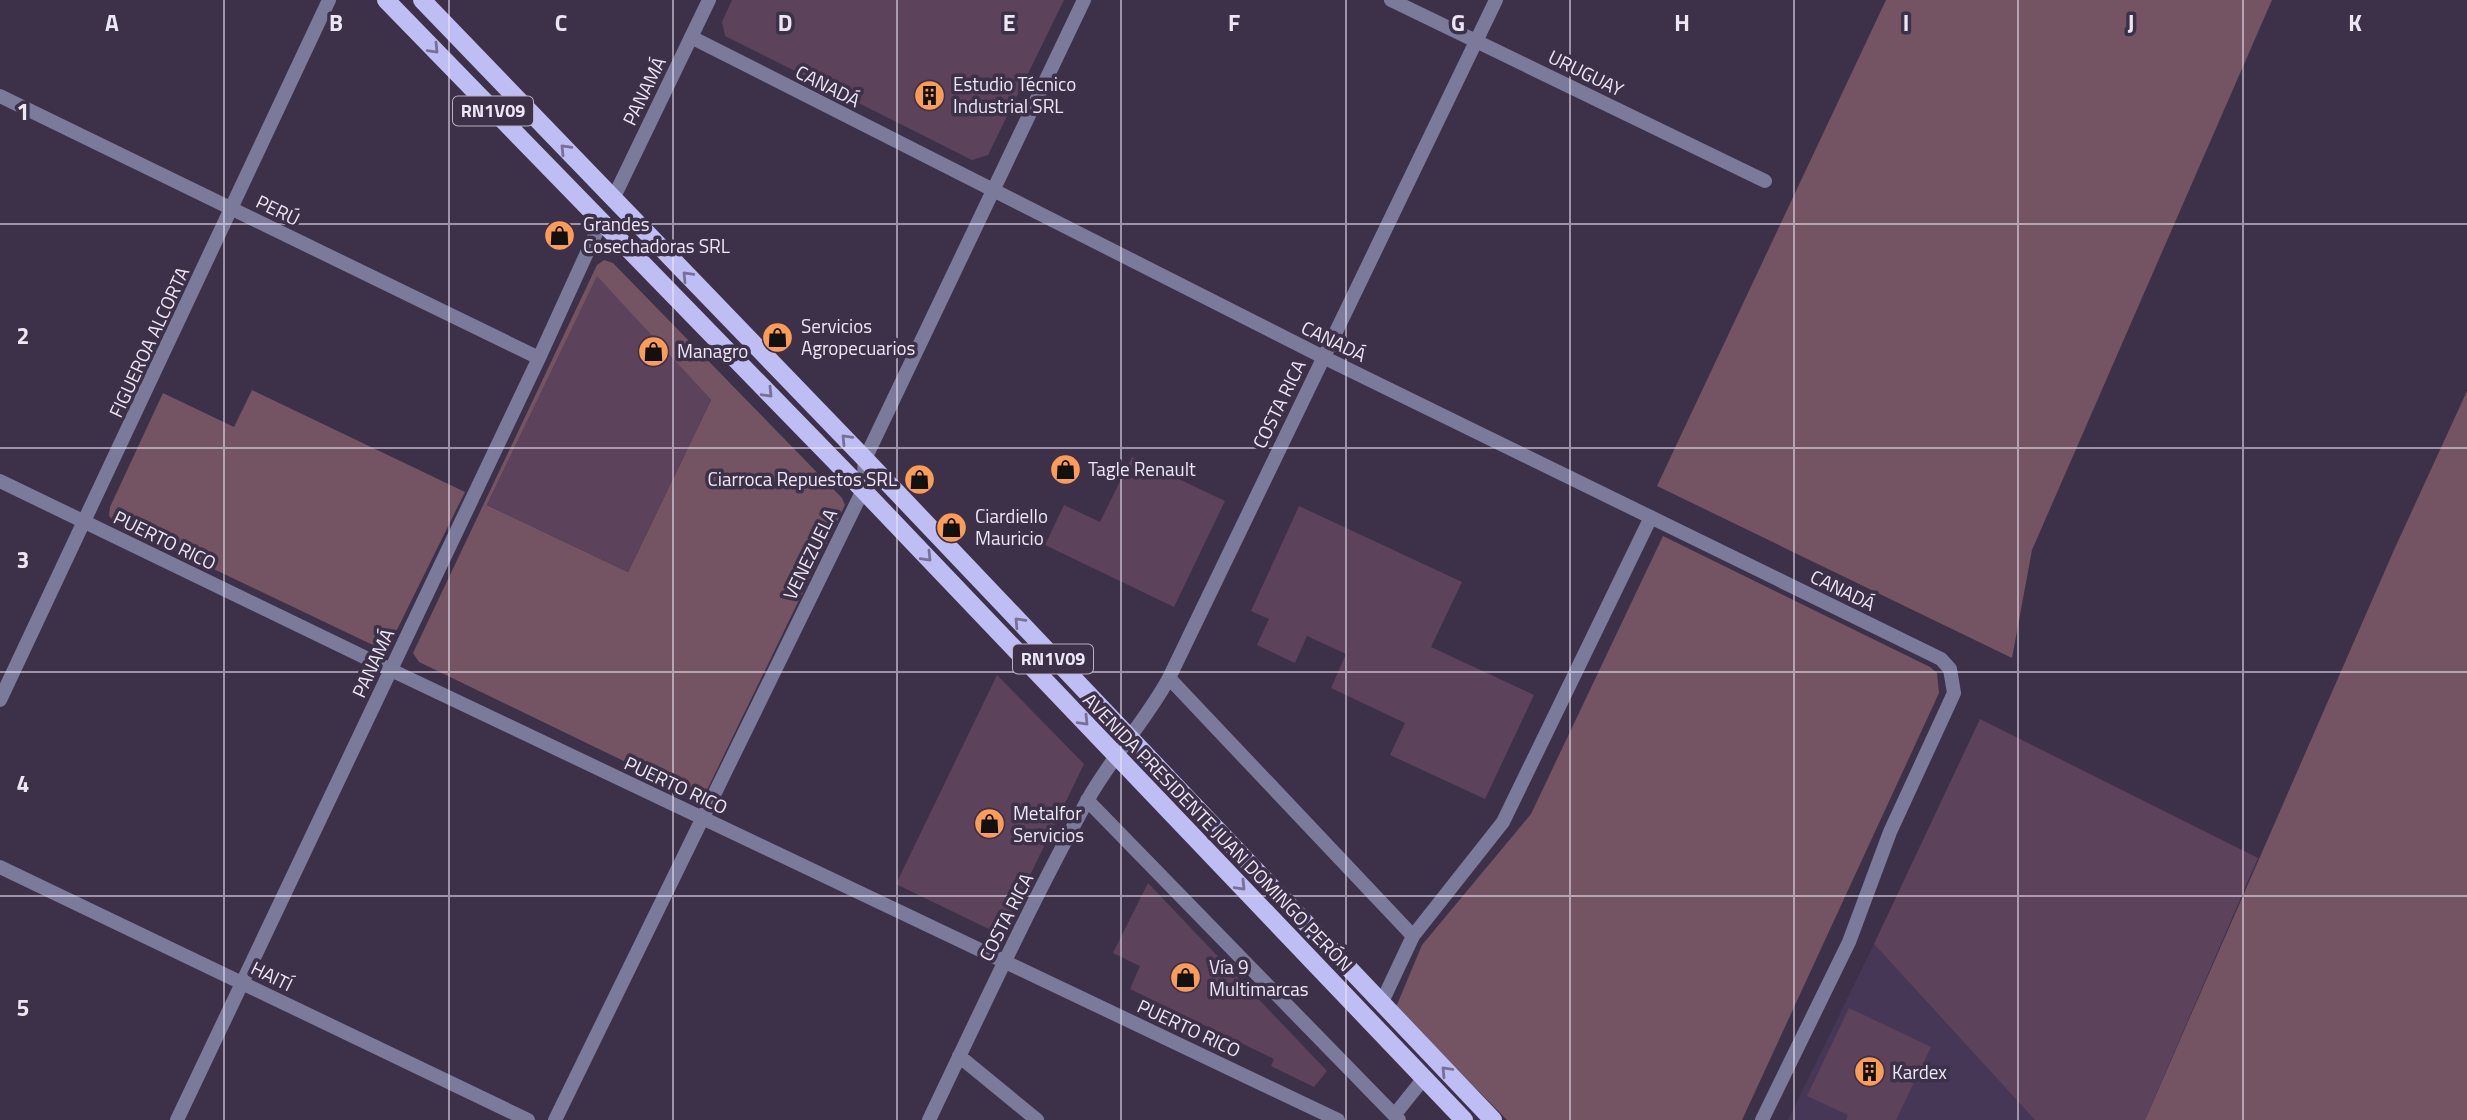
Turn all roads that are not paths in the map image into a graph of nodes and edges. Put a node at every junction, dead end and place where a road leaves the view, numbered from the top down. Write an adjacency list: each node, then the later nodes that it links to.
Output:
1 (329, 0): 14 (street, FIGUEROA ALCORTA)
2 (386, 0): 15 (main road, AVENIDA PRESIDENTE JUAN DOMINGO PERÓN / RN1V09, one-way to 15)
3 (422, 0): 13 (main road, AVENIDA PRESIDENTE JUAN DOMINGO PERÓN / RN1V09, one-way to 3)
4 (709, 0): 8 (street, PANAMÁ)
5 (1084, 0): 12 (street, VENEZUELA)
6 (1391, 0): 9 (street, URUGUAY)
7 (1496, 0): 9 (street, COSTA RICA)
8 (691, 37): 12 (street, CANADÁ); 13 (street, PANAMÁ)
9 (1475, 41): 11 (street, URUGUAY); 16 (street, COSTA RICA)
10 (0, 96): 14 (street, PERÚ)
11 (1765, 181)
12 (992, 191): 16 (street, CANADÁ); 18 (street, VENEZUELA)
13 (613, 198): 18 (main road, AVENIDA PRESIDENTE JUAN DOMINGO PERÓN / RN1V09, one-way to 13)
14 (233, 209): 17 (street, PERÚ); 22 (street, FIGUEROA ALCORTA)
15 (601, 222): 17 (street, PANAMÁ); 20 (main road, AVENIDA PRESIDENTE JUAN DOMINGO PERÓN / RN1V09, one-way to 20)
16 (1323, 357): 21 (street, CANADÁ); 24 (street, COSTA RICA)
17 (540, 358): 23 (street, PANAMÁ)
18 (865, 459): 20 (street, VENEZUELA); 26 (main road, AVENIDA PRESIDENTE JUAN DOMINGO PERÓN / RN1V09, one-way to 18)
19 (0, 481): 22 (street, PUERTO RICO)
20 (863, 490): 27 (main road, AVENIDA PRESIDENTE JUAN DOMINGO PERÓN / RN1V09, one-way to 27); 29 (street, VENEZUELA)
21 (1651, 517): 31 (street); 46 (street, CANADÁ)
22 (85, 523): 23 (street, PUERTO RICO); 25 (street, FIGUEROA ALCORTA)
23 (391, 670): 29 (street, PUERTO RICO); 33 (street, PANAMÁ)
24 (1169, 678): 26 (street, COSTA RICA); 31 (street)
25 (0, 700)
26 (1127, 737): 27 (street, COSTA RICA); 34 (main road, AVENIDA PRESIDENTE JUAN DOMINGO PERÓN / RN1V09)
27 (1115, 753): 28 (street, COSTA RICA); 36 (main road, AVENIDA PRESIDENTE JUAN DOMINGO PERÓN / RN1V09, one-way to 36)
28 (1087, 800): 32 (street, COSTA RICA); 37 (street)
29 (701, 818): 32 (street, PUERTO RICO); 41 (street, VENEZUELA)
30 (0, 867): 33 (street, HAITÍ)
31 (1413, 936): 34 (street)
32 (1004, 962): 35 (street, COSTA RICA); 38 (street, PUERTO RICO)
33 (242, 983): 39 (street, PANAMÁ); 40 (street, HAITÍ)
34 (1381, 1004): 45 (main road, AVENIDA PRESIDENTE JUAN DOMINGO PERÓN / RN1V09, one-way to 34)
35 (959, 1056): 42 (street, COSTA RICA); 43 (street)
36 (1424, 1078): 37 (street); 44 (main road, AVENIDA PRESIDENTE JUAN DOMINGO PERÓN / RN1V09)
37 (1397, 1117)
38 (1332, 1119)
39 (177, 1120)
40 (528, 1120)
41 (555, 1120)
42 (929, 1120)
43 (1037, 1120)
44 (1464, 1120)
45 (1493, 1120)
46 (1762, 1120)

